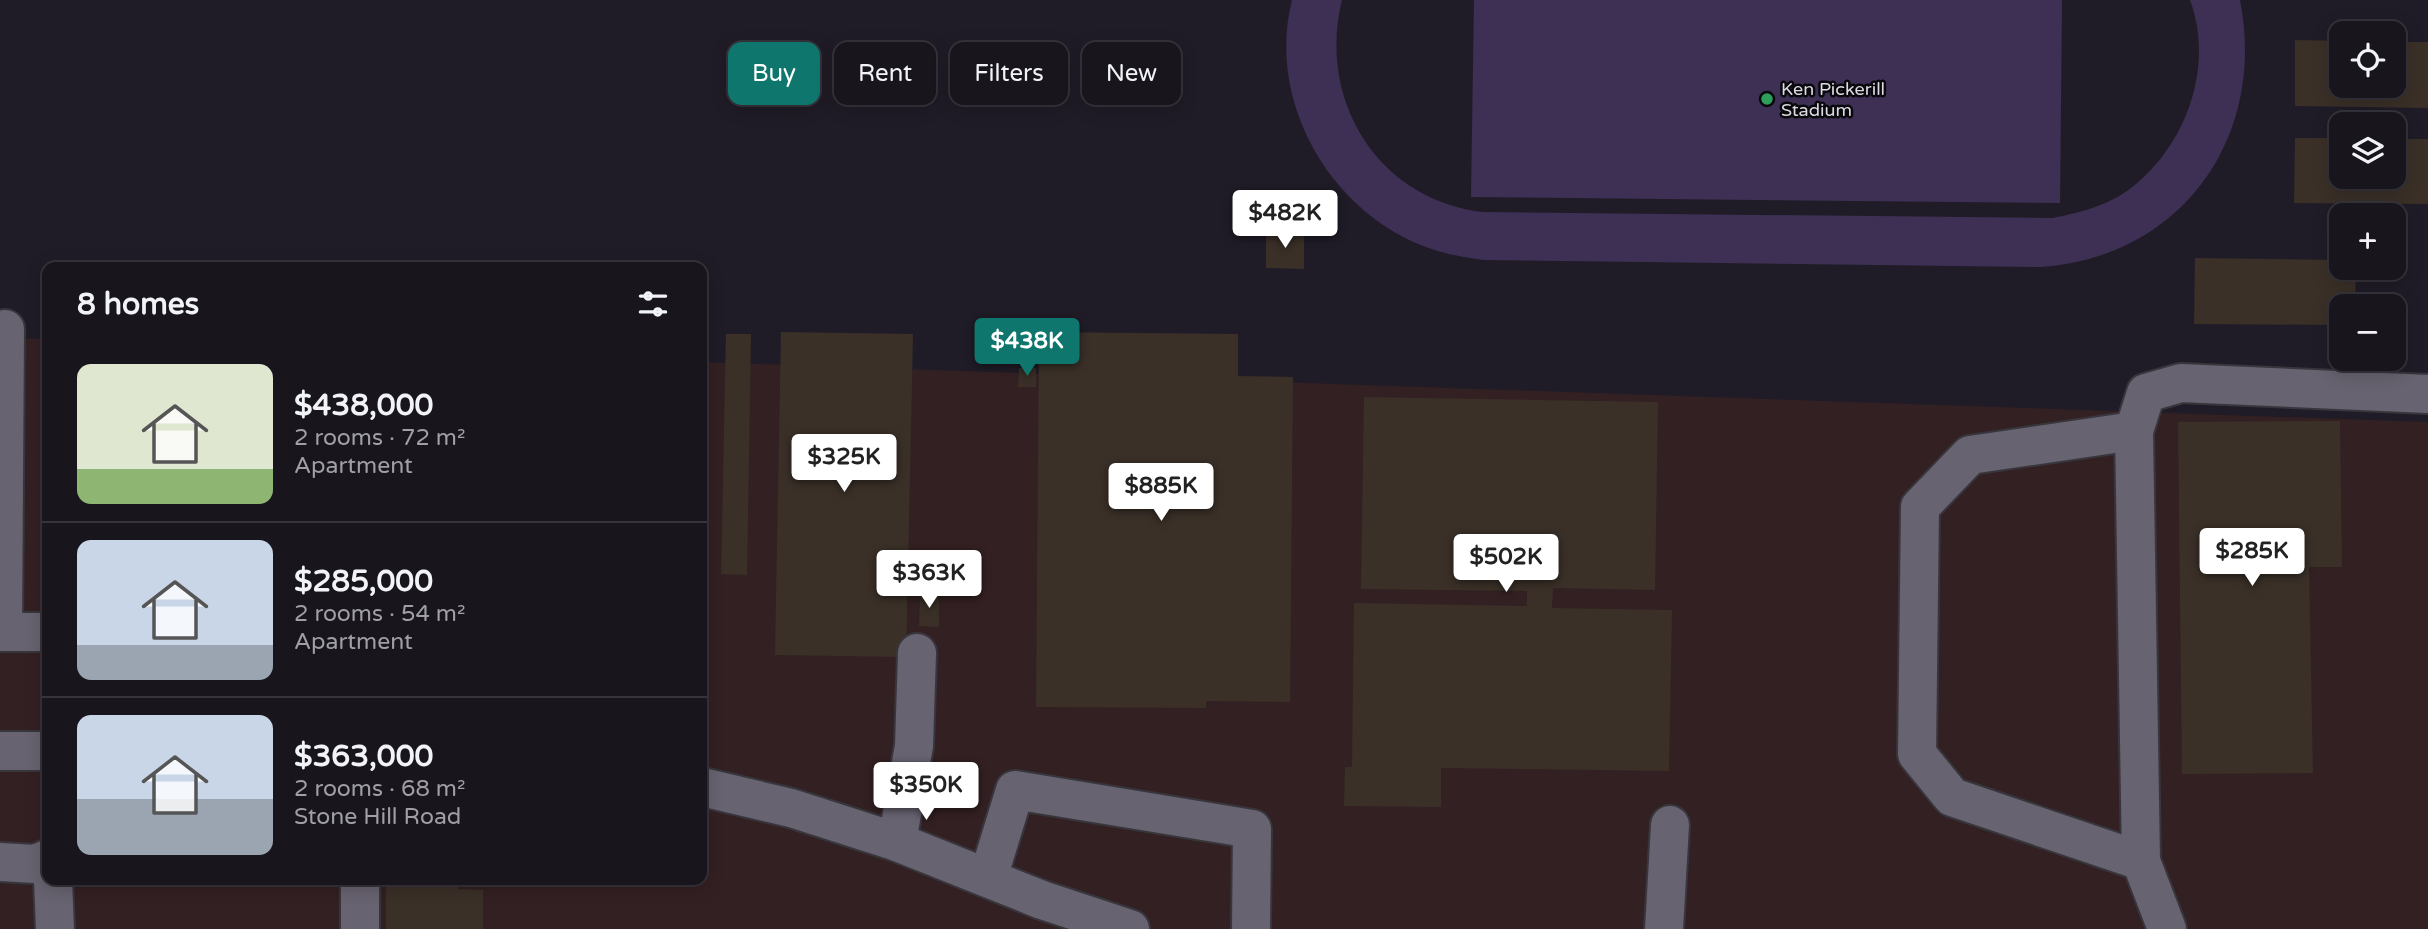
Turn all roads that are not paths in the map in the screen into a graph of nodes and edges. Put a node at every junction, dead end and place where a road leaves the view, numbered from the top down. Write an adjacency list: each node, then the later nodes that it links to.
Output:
1 (5, 329): 4 (street)
2 (2428, 394): 3 (street)
3 (2134, 431): 13 (street); 13 (street)
4 (2, 632): 5 (street)
5 (42, 632)
6 (917, 653): 11 (street)
7 (0, 751): 8 (street)
8 (42, 751)
9 (707, 788): 11 (street)
10 (1670, 825): 22 (street)
11 (897, 842): 15 (street)
12 (42, 861): 14 (street)
13 (2141, 861): 23 (street)
14 (0, 862)
15 (988, 878): 20 (street); 21 (street)
16 (53, 885): 18 (street)
17 (360, 885): 19 (street)
18 (55, 929)
19 (360, 929)
20 (1130, 929)
21 (1251, 929)
22 (1664, 929)
23 (2167, 929)

